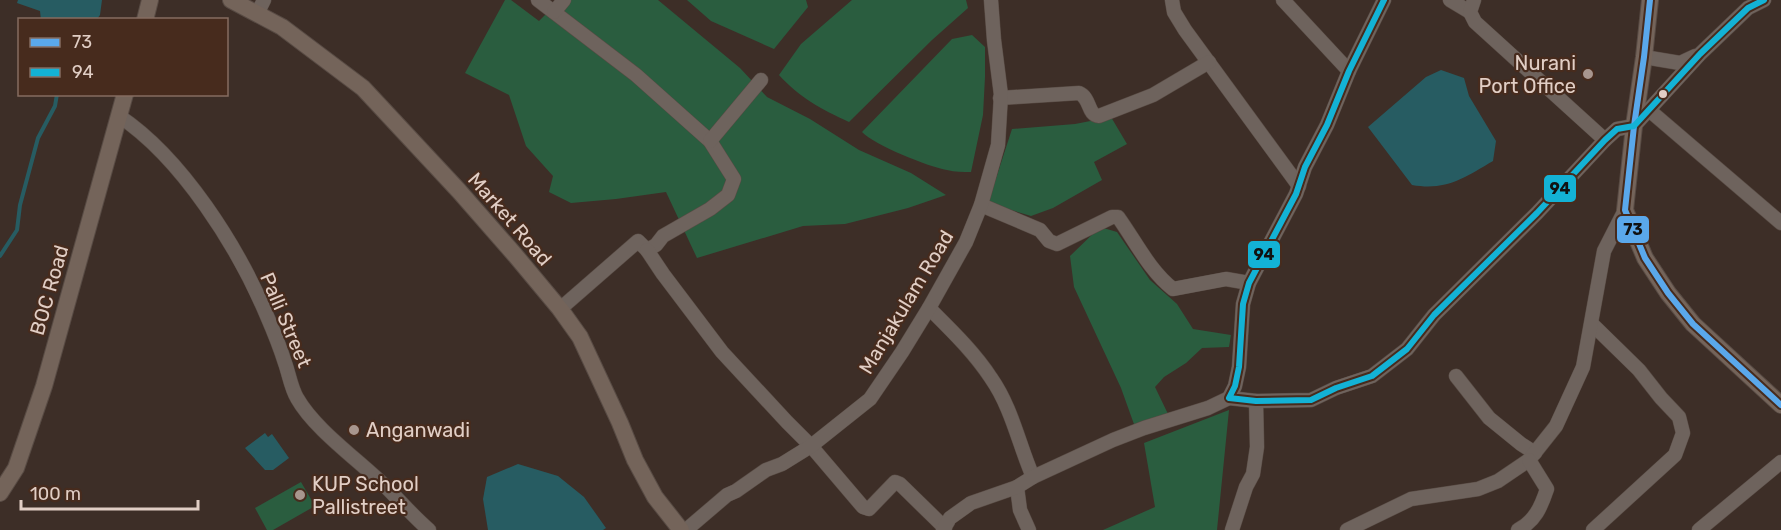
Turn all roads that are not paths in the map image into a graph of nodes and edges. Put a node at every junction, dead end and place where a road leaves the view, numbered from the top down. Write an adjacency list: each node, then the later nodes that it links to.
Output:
1 (150, 0): 15 (main road)
2 (231, 0): 13 (main road, Market Road)
3 (538, 0): 14 (street)
4 (564, 0): 14 (street)
5 (991, 0): 22 (street, Manjakulam Road)
6 (1173, 0): 18 (street)
7 (1283, 0): 19 (street)
8 (1384, 0): 19 (street)
9 (1450, 0): 12 (street)
10 (1650, 0): 17 (main road)
11 (1764, 0): 16 (street)
12 (1472, 6): 26 (street)
13 (260, 7): 35 (main road, Market Road)
14 (554, 12): 27 (street)
15 (146, 18)
16 (1700, 54): 17 (street); 23 (street)
17 (1644, 57): 25 (main road)
18 (1209, 62): 22 (street); 28 (street)
19 (1349, 70): 28 (street)
20 (761, 80): 27 (street)
21 (124, 96): 24 (main road, BOC Road)
22 (1000, 98): 29 (street, Manjakulam Road)
23 (1649, 110): 25 (street); 31 (street)
24 (119, 116): 46 (main road, BOC Road); 49 (street, Palli Street)
25 (1634, 126): 26 (street); 30 (main road)
26 (1605, 140): 39 (street)
27 (710, 141): 32 (street)
28 (1299, 186): 33 (street)
29 (981, 205): 33 (street); 34 (street, Manjakulam Road)
30 (1625, 210): 36 (street); 40 (main road)
31 (1781, 223)
32 (647, 250): 35 (street); 41 (street)
33 (1249, 283): 38 (street)
34 (929, 308): 41 (street, Manjakulam Road); 44 (street)
35 (560, 309): 50 (main road, Market Road)
36 (1592, 324): 42 (street); 56 (street)
37 (1456, 376): 42 (street)
38 (1229, 398): 39 (street); 44 (street)
39 (1256, 401): 52 (street)
40 (1781, 405)
41 (811, 446): 48 (street); 50 (street, Manjakulam Road)
42 (1532, 456): 47 (street); 55 (street)
43 (1781, 462): 57 (street)
44 (1033, 477): 45 (street)
45 (1017, 487): 48 (street); 51 (street)
46 (0, 493)
47 (1378, 516): 53 (street); 54 (street)
48 (944, 529)
49 (429, 530)
50 (684, 530)
51 (1029, 530)
52 (1232, 530)
53 (1347, 530)
54 (1383, 530)
55 (1518, 530)
56 (1593, 530)
57 (1699, 530)

